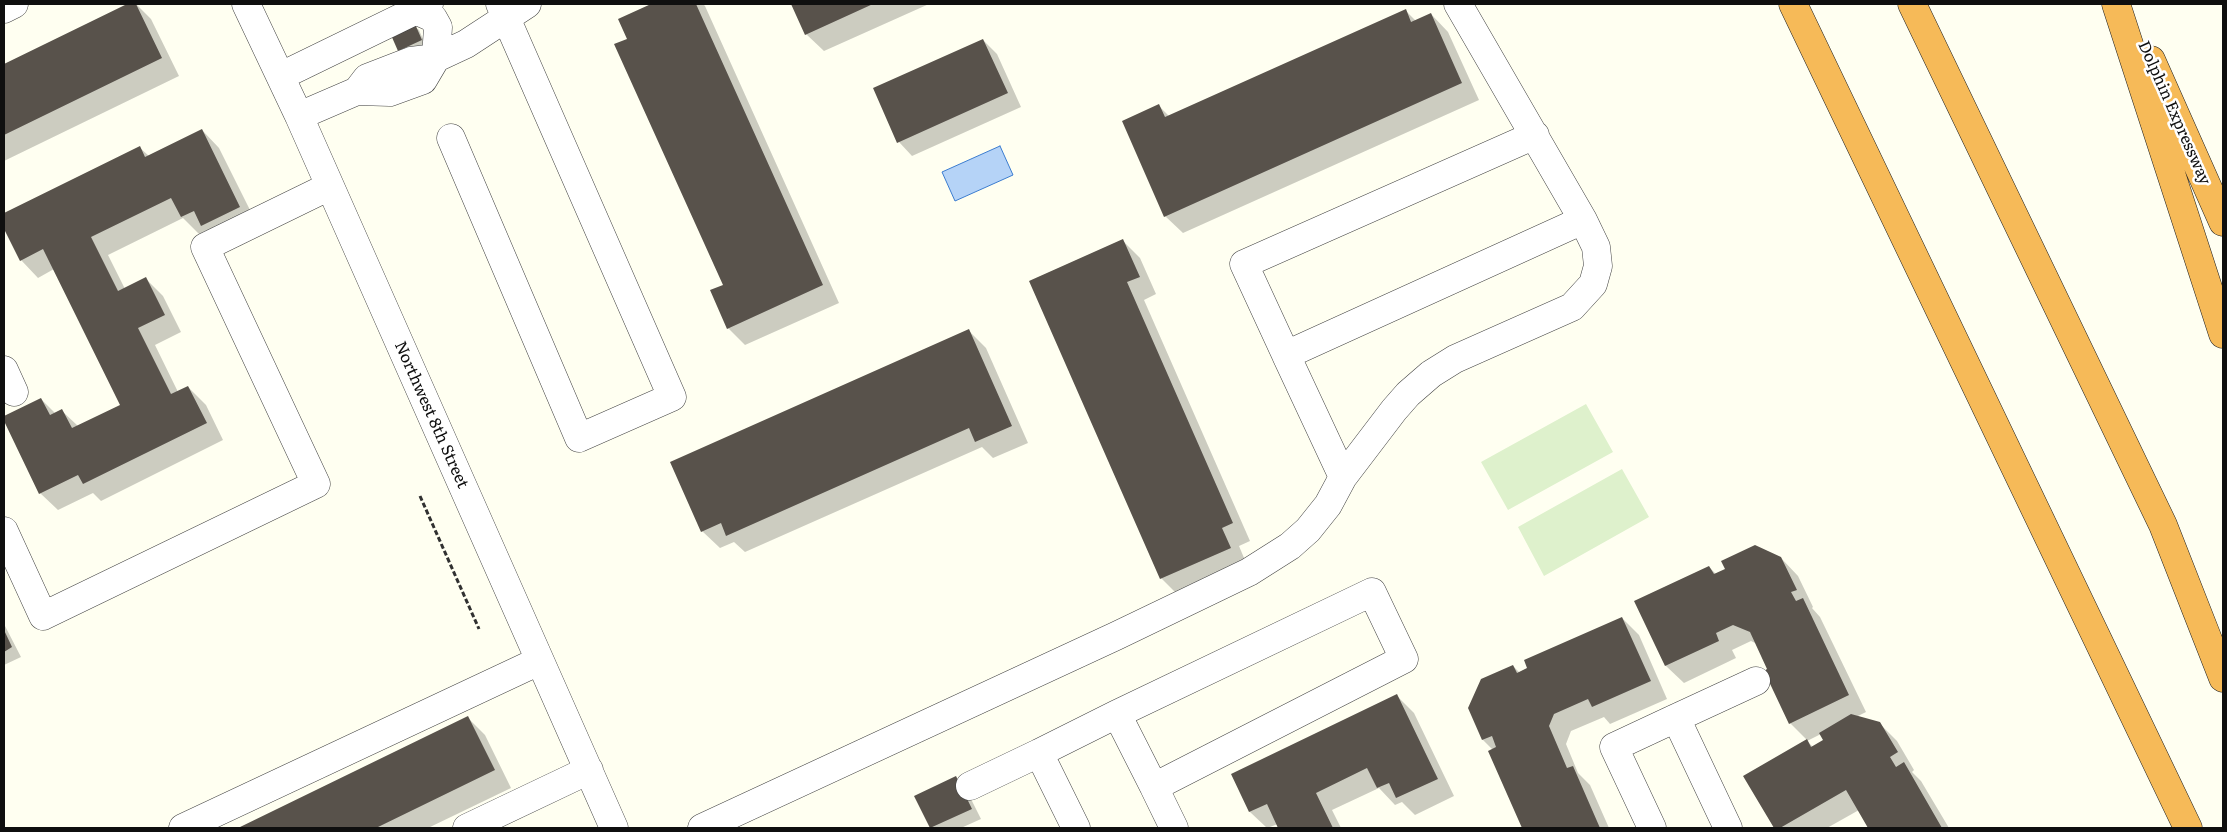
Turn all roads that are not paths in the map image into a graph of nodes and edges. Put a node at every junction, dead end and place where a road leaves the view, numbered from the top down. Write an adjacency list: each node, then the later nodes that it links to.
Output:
1 (14, 4): 9 (street)
2 (246, 4): 12 (street, Northwest 8th Street)
3 (1458, 4): 14 (street)
4 (1793, 4): 42 (highway)
5 (1912, 4): 22 (highway)
6 (2116, 4): 19 (highway)
7 (2126, 4): 18 (highway, Dolphin Expressway)
8 (422, 7): 11 (street); 12 (street)
9 (4, 9)
10 (511, 9): 11 (street); 15 (street)
11 (436, 58): 13 (street)
12 (280, 76): 13 (street, Northwest 8th Street)
13 (300, 116): 16 (street, Northwest 8th Street)
14 (1535, 135): 17 (street); 20 (street)
15 (451, 138)
16 (330, 186): 23 (street); 25 (street, Northwest 8th Street)
17 (1583, 220): 20 (street); 21 (street)
18 (2223, 222)
19 (2223, 334)
20 (1286, 355): 21 (street)
21 (1343, 478): 37 (street)
22 (2163, 525): 24 (highway); 26 (highway)
23 (4, 531)
24 (2223, 624)
25 (539, 660): 31 (street, Northwest 8th Street); 34 (street)
26 (2223, 678)
27 (1756, 681): 29 (street)
28 (1117, 714): 30 (street); 33 (street); 33 (street)
29 (1676, 718): 40 (street); 41 (street)
30 (1039, 753): 32 (street); 38 (street)
31 (589, 770): 35 (street); 36 (street, Northwest 8th Street)
32 (970, 786)
33 (1154, 787): 39 (street)
34 (183, 828)
35 (467, 828)
36 (614, 828)
37 (702, 828)
38 (1076, 828)
39 (1174, 828)
40 (1652, 828)
41 (1728, 828)
42 (2188, 828)

